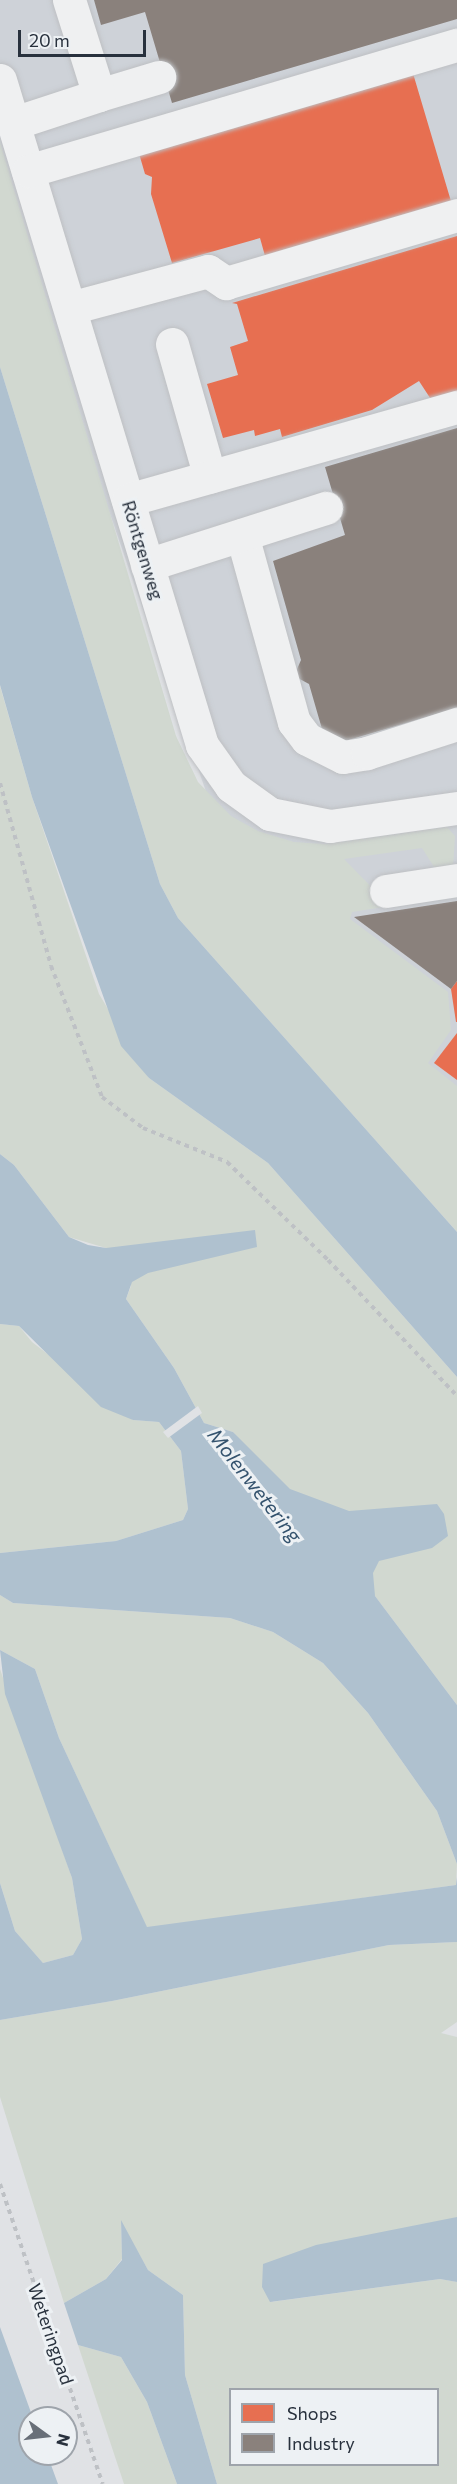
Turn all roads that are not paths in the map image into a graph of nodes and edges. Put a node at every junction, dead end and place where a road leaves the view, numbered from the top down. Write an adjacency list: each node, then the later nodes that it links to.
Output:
1 (69, 0): 5 (street)
2 (457, 45): 7 (street)
3 (159, 77): 5 (street)
4 (0, 80): 6 (street, Röntgenweg)
5 (99, 95): 6 (street)
6 (14, 123): 7 (street, Röntgenweg)
7 (28, 171): 9 (street, Röntgenweg)
8 (457, 215): 9 (street)
9 (70, 308): 13 (street, Röntgenweg)
10 (172, 344): 12 (street)
11 (457, 407): 12 (street)
12 (210, 477): 13 (street)
13 (128, 500): 16 (street, Röntgenweg)
14 (326, 508): 15 (street)
15 (242, 535): 16 (street); 17 (street)
16 (147, 565): 18 (street, Röntgenweg)
17 (457, 724)
18 (457, 808)
19 (457, 880): 20 (street)
20 (386, 891)

